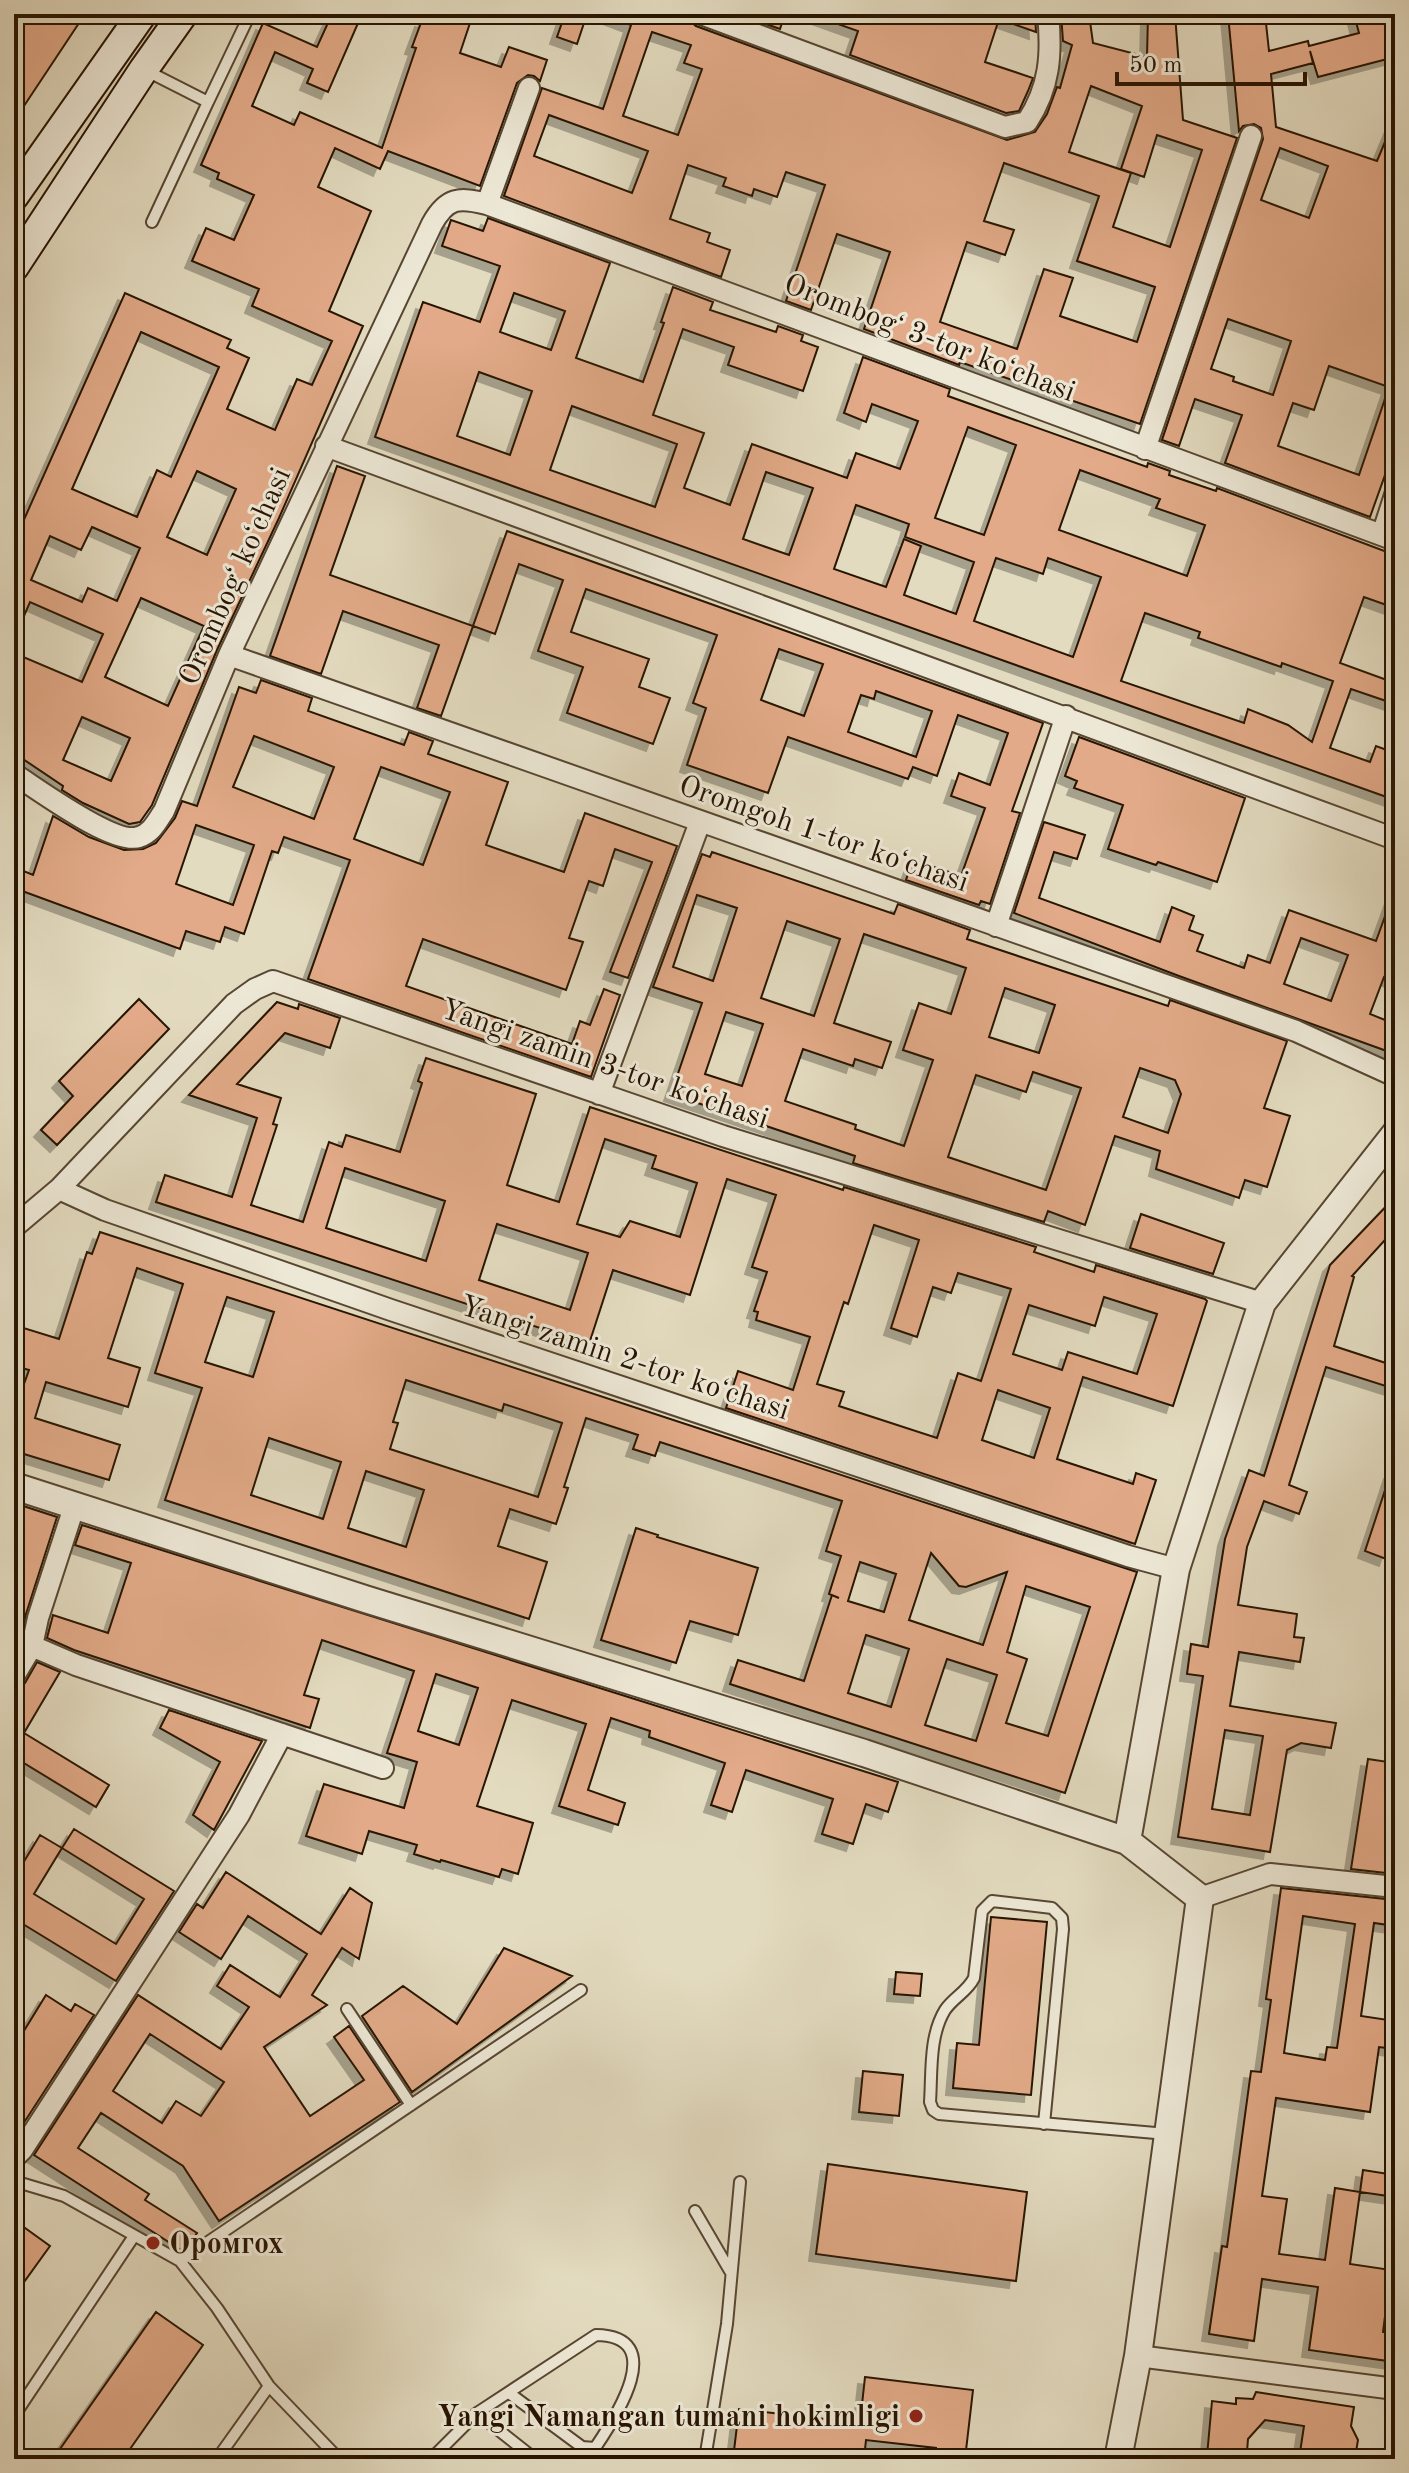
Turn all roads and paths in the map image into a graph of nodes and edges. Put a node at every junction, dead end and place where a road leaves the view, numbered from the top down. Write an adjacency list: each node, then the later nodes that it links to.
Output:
1 (142, 14): 10 (main road)
2 (183, 14): 6 (main road)
3 (250, 14): 8 (lane)
4 (701, 14): 5 (street)
5 (1048, 14)
6 (144, 69): 8 (lane); 14 (main road)
7 (529, 88): 11 (street)
8 (208, 102): 13 (lane)
9 (1251, 136): 16 (street)
10 (14, 196)
11 (487, 204): 12 (street, Orombogʻ 3-tor koʻchasi); 16 (street, Orombogʻ 3-tor koʻchasi)
12 (445, 207): 15 (street, Orombogʻ koʻchasi)
13 (152, 222)
14 (14, 267)
15 (326, 446): 19 (street, Orombogʻ koʻchasi); 20 (street)
16 (1145, 449): 18 (street, Orombogʻ 3-tor koʻchasi)
17 (1395, 495): 18 (street)
18 (1388, 537)
19 (229, 655): 21 (street, Orombogʻ koʻchasi); 22 (street, Oromgoh 1-tor koʻchasi)
20 (1066, 716): 23 (street); 24 (street)
21 (14, 774)
22 (700, 822): 24 (street, Oromgoh 1-tor koʻchasi); 26 (street)
23 (1395, 839)
24 (996, 926): 25 (street, Oromgoh 1-tor koʻchasi)
25 (1395, 1076)
26 (599, 1094): 28 (street, Yangi zamin 3-tor koʻchasi); 30 (street, Yangi zamin 3-tor koʻchasi)
27 (1395, 1134): 30 (street)
28 (59, 1189): 29 (street, Yangi zamin 3-tor koʻchasi); 33 (street, Yangi zamin 2-tor koʻchasi)
29 (14, 1227)
30 (1262, 1303): 33 (street)
31 (14, 1486): 32 (street)
32 (75, 1504): 34 (street); 38 (street)
33 (1176, 1569): 38 (street)
34 (32, 1646): 35 (street); 36 (street)
35 (14, 1676)
36 (282, 1734): 37 (street); 46 (street)
37 (383, 1768)
38 (1127, 1841): 40 (street)
39 (1395, 1887): 40 (street)
40 (1200, 1898): 45 (street)
41 (581, 1990): 43 (lane)
42 (347, 2009): 43 (lane)
43 (411, 2105): 51 (lane)
44 (1044, 2124): 44 (lane); 45 (lane)
45 (1169, 2135): 53 (street)
46 (14, 2158)
47 (14, 2181): 50 (lane)
48 (740, 2182): 52 (lane)
49 (695, 2211): 52 (lane)
50 (134, 2236): 51 (lane); 58 (lane)
51 (180, 2261): 54 (lane)
52 (731, 2273): 63 (lane)
53 (1138, 2356): 55 (street); 64 (street)
54 (269, 2386): 59 (lane); 60 (lane)
55 (1395, 2389)
56 (509, 2393): 56 (lane); 57 (lane)
57 (477, 2413): 61 (lane); 62 (lane)
58 (14, 2416)
59 (217, 2459)
60 (339, 2459)
61 (431, 2459)
62 (535, 2459)
63 (705, 2459)
64 (1118, 2459)

